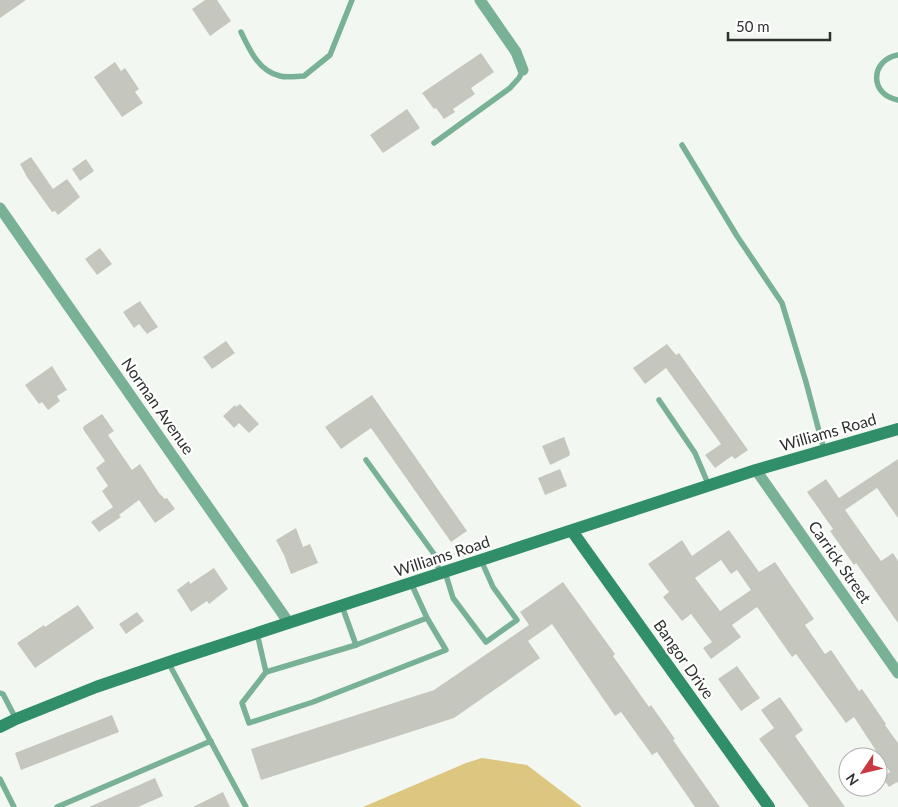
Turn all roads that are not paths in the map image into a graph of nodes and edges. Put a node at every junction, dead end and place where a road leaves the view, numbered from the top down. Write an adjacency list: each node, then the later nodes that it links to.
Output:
1 (352, 0): 3 (lane)
2 (480, 0): 5 (street)
3 (241, 32)
4 (898, 55): 6 (lane)
5 (523, 70): 7 (lane)
6 (898, 100)
7 (434, 143)
8 (682, 145): 12 (lane)
9 (0, 208): 22 (street, Norman Avenue)
10 (659, 400): 15 (lane)
11 (898, 429): 12 (street, Williams Road)
12 (824, 450): 14 (street, Williams Road)
13 (366, 460): 18 (lane)
14 (756, 470): 15 (street, Williams Road); 27 (street, Carrick Street)
15 (709, 486): 16 (street, Williams Road)
16 (572, 530): 17 (street, Williams Road); 36 (street, Bangor Drive)
17 (481, 560): 18 (street, Williams Road); 18 (lane)
18 (443, 573): 19 (street, Williams Road)
19 (411, 583): 20 (street, Williams Road); 21 (lane)
20 (342, 606): 22 (street, Williams Road); 24 (lane)
21 (427, 618): 24 (lane); 26 (lane)
22 (289, 623): 23 (street, Williams Road)
23 (257, 633): 25 (street, Williams Road); 26 (lane)
24 (356, 645): 26 (lane)
25 (168, 662): 29 (street, Williams Road); 31 (lane)
26 (266, 672)
27 (898, 673)
28 (0, 693): 29 (lane)
29 (16, 719): 30 (street, Williams Road)
30 (0, 727)
31 (211, 741): 34 (lane); 35 (lane)
32 (0, 780): 33 (lane)
33 (14, 807)
34 (57, 807)
35 (246, 807)
36 (769, 807)

